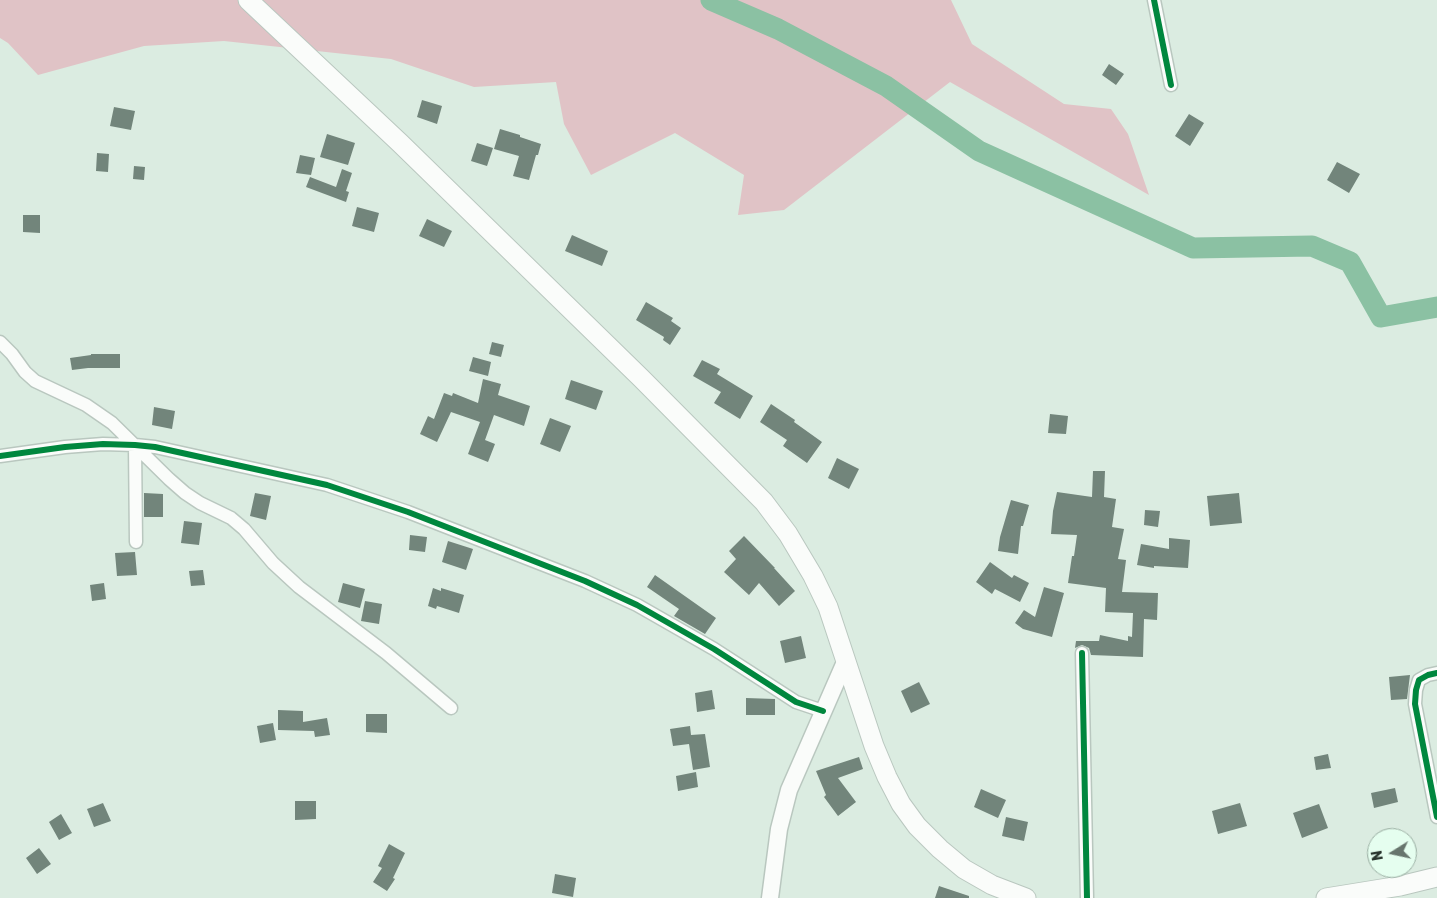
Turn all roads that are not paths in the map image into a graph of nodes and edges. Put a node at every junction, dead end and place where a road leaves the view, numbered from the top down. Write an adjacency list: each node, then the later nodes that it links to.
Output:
1 (248, 0): 9 (main road)
2 (1154, 0): 3 (street)
3 (1171, 85)
4 (0, 342): 5 (street)
5 (135, 445): 6 (street); 7 (street); 11 (street); 12 (street)
6 (0, 456)
7 (136, 542)
8 (1082, 653): 17 (street)
9 (845, 662): 12 (street); 16 (main road)
10 (1437, 673): 13 (street)
11 (451, 708)
12 (823, 711): 15 (street)
13 (1437, 817)
14 (1437, 877): 18 (main road)
15 (770, 898)
16 (1026, 898)
17 (1087, 898)
18 (1326, 898)

